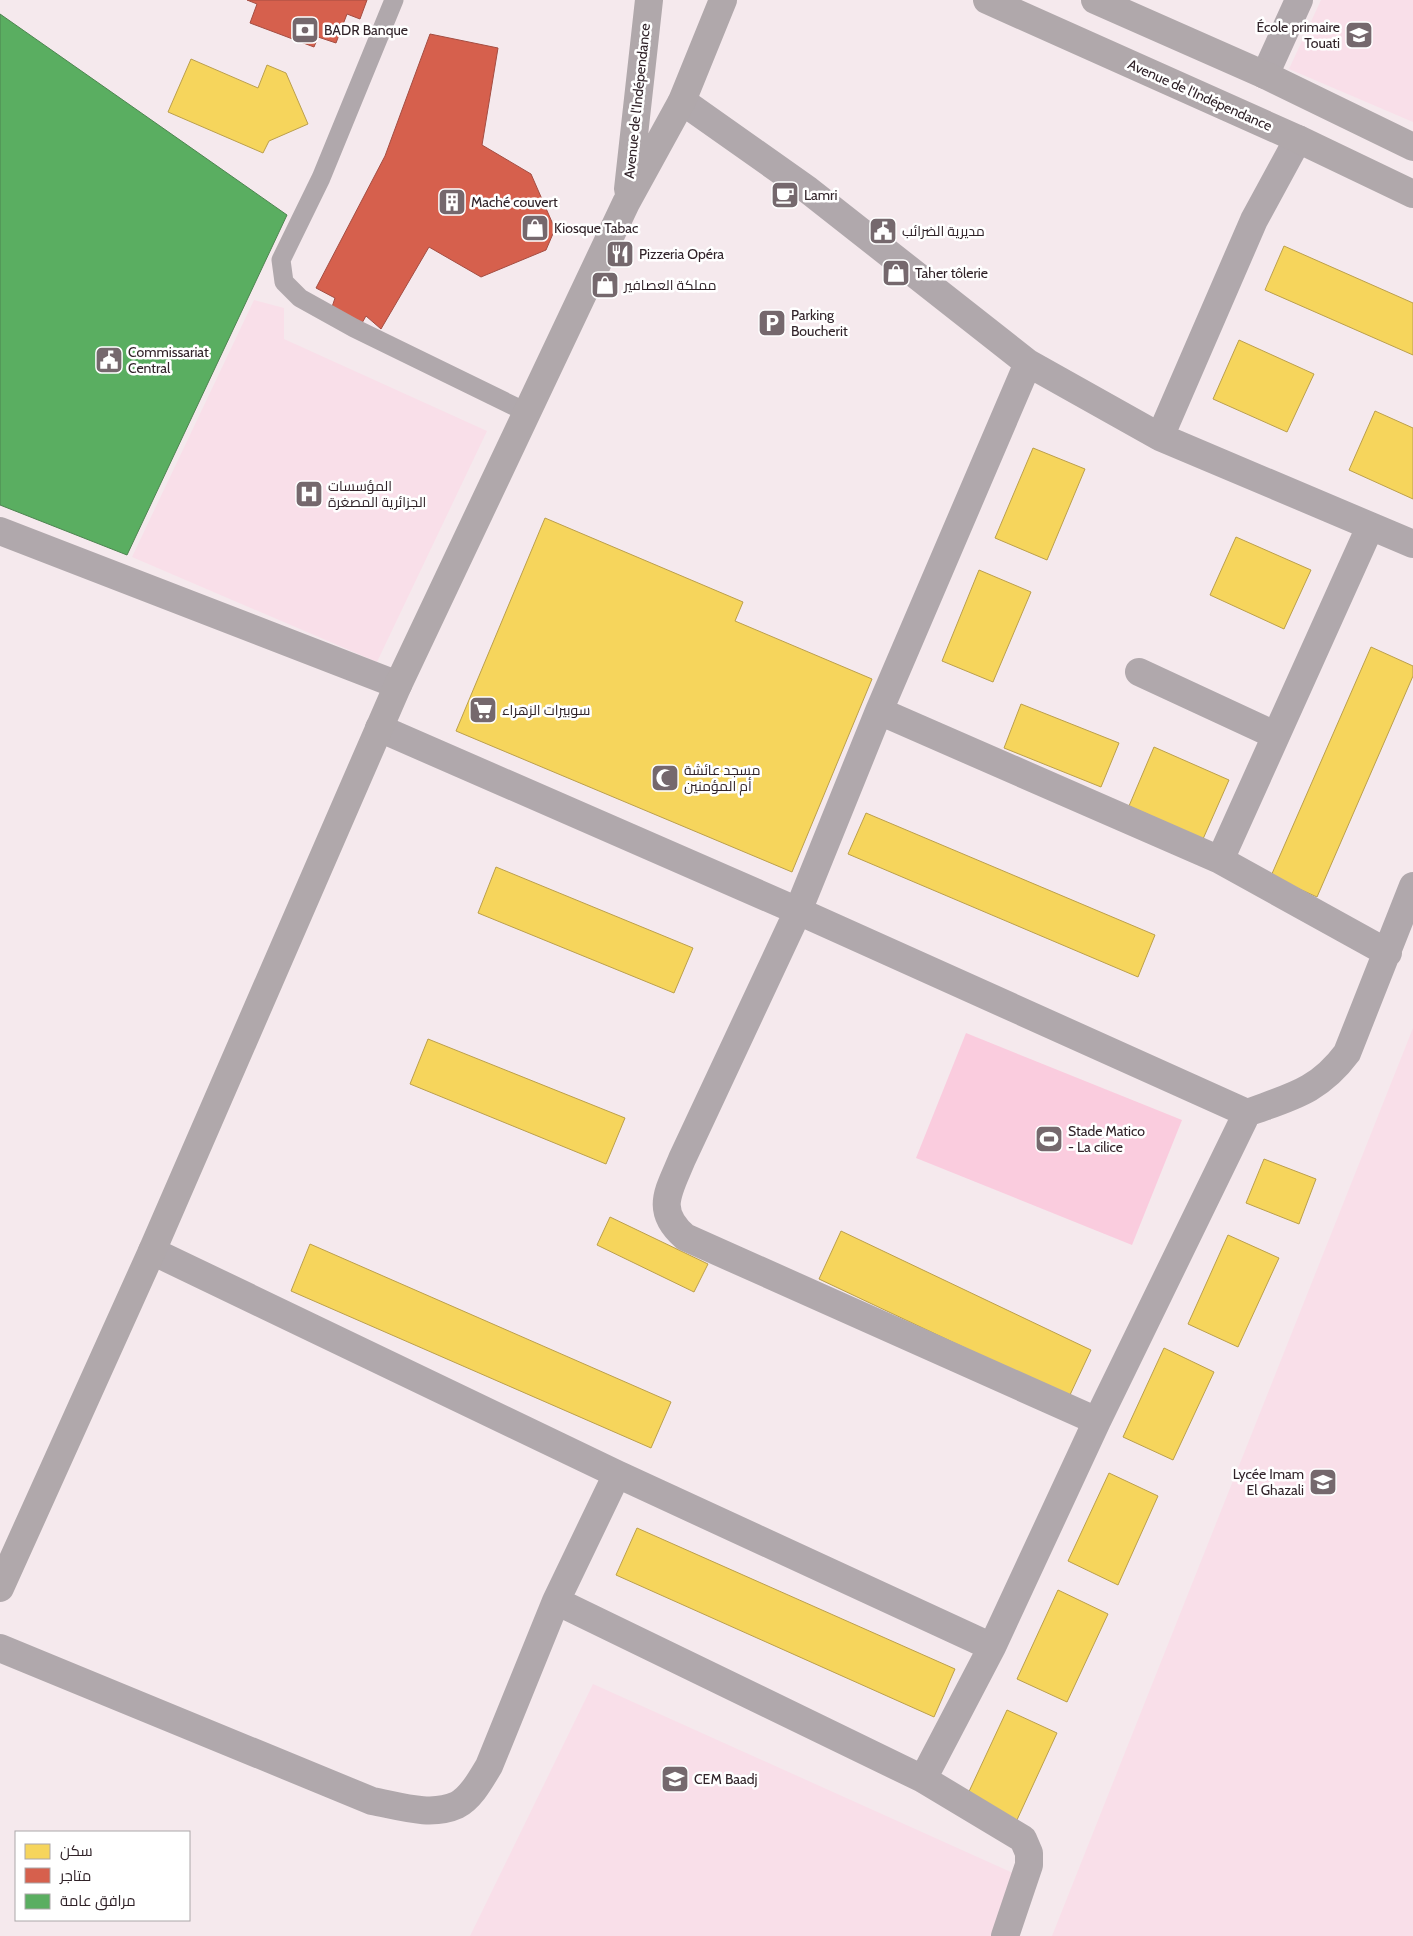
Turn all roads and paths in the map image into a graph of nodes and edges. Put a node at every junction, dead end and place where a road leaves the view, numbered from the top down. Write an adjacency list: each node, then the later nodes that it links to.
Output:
1 (394, 0): 14 (lane)
2 (648, 0): 12 (main road, Avenue de l'Indépendance)
3 (723, 0): 8 (main road)
4 (986, 0): 9 (main road, Avenue de l'Indépendance)
5 (1096, 0): 7 (main road)
6 (1299, 0): 7 (street)
7 (1265, 75): 10 (main road)
8 (682, 101): 12 (main road); 13 (street)
9 (1298, 139): 11 (main road, Avenue de l'Indépendance); 15 (street)
10 (1413, 147)
11 (1413, 194)
12 (626, 203): 14 (main road)
13 (1028, 363): 15 (street); 21 (street)
14 (526, 412): 20 (main road)
15 (1160, 437): 16 (street)
16 (1370, 526): 18 (street); 23 (street)
17 (0, 531): 20 (street)
18 (1413, 544)
19 (1139, 672): 23 (street)
20 (398, 685): 22 (main road)
21 (879, 711): 24 (street); 26 (street)
22 (379, 728): 26 (street); 29 (main road)
23 (1274, 736): 24 (street)
24 (1220, 860): 27 (street)
25 (1413, 886): 27 (street)
26 (798, 911): 28 (street); 30 (street)
27 (1388, 953): 28 (street)
28 (1246, 1113): 30 (street)
29 (152, 1251): 31 (street); 32 (main road)
30 (1097, 1422): 34 (street)
31 (618, 1474): 33 (street); 34 (street)
32 (0, 1588)
33 (556, 1601): 35 (street); 36 (street)
34 (992, 1647): 36 (street)
35 (0, 1648)
36 (924, 1779): 37 (street)
37 (1005, 1936)

